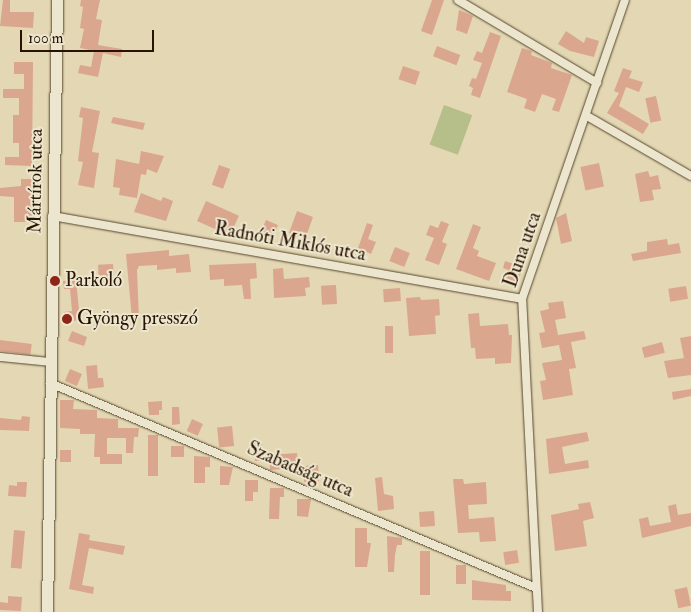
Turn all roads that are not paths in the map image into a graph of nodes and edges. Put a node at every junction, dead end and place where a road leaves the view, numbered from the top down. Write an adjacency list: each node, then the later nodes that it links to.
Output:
1 (57, 0): 7 (main road, Mártírok utca)
2 (458, 0): 4 (street)
3 (625, 0): 4 (street, Duna utca)
4 (597, 83): 5 (street, Duna utca)
5 (586, 116): 6 (street); 8 (street, Duna utca)
6 (691, 176)
7 (52, 216): 8 (street, Radnóti Miklós utca); 10 (main road, Mártírok utca)
8 (522, 299): 12 (street, Duna utca)
9 (0, 357): 10 (street)
10 (50, 362): 11 (main road, Mártírok utca)
11 (50, 383): 12 (street, Szabadság utca); 13 (main road, Mártírok utca)
12 (536, 588): 14 (street, Duna utca)
13 (47, 612)
14 (538, 612)

